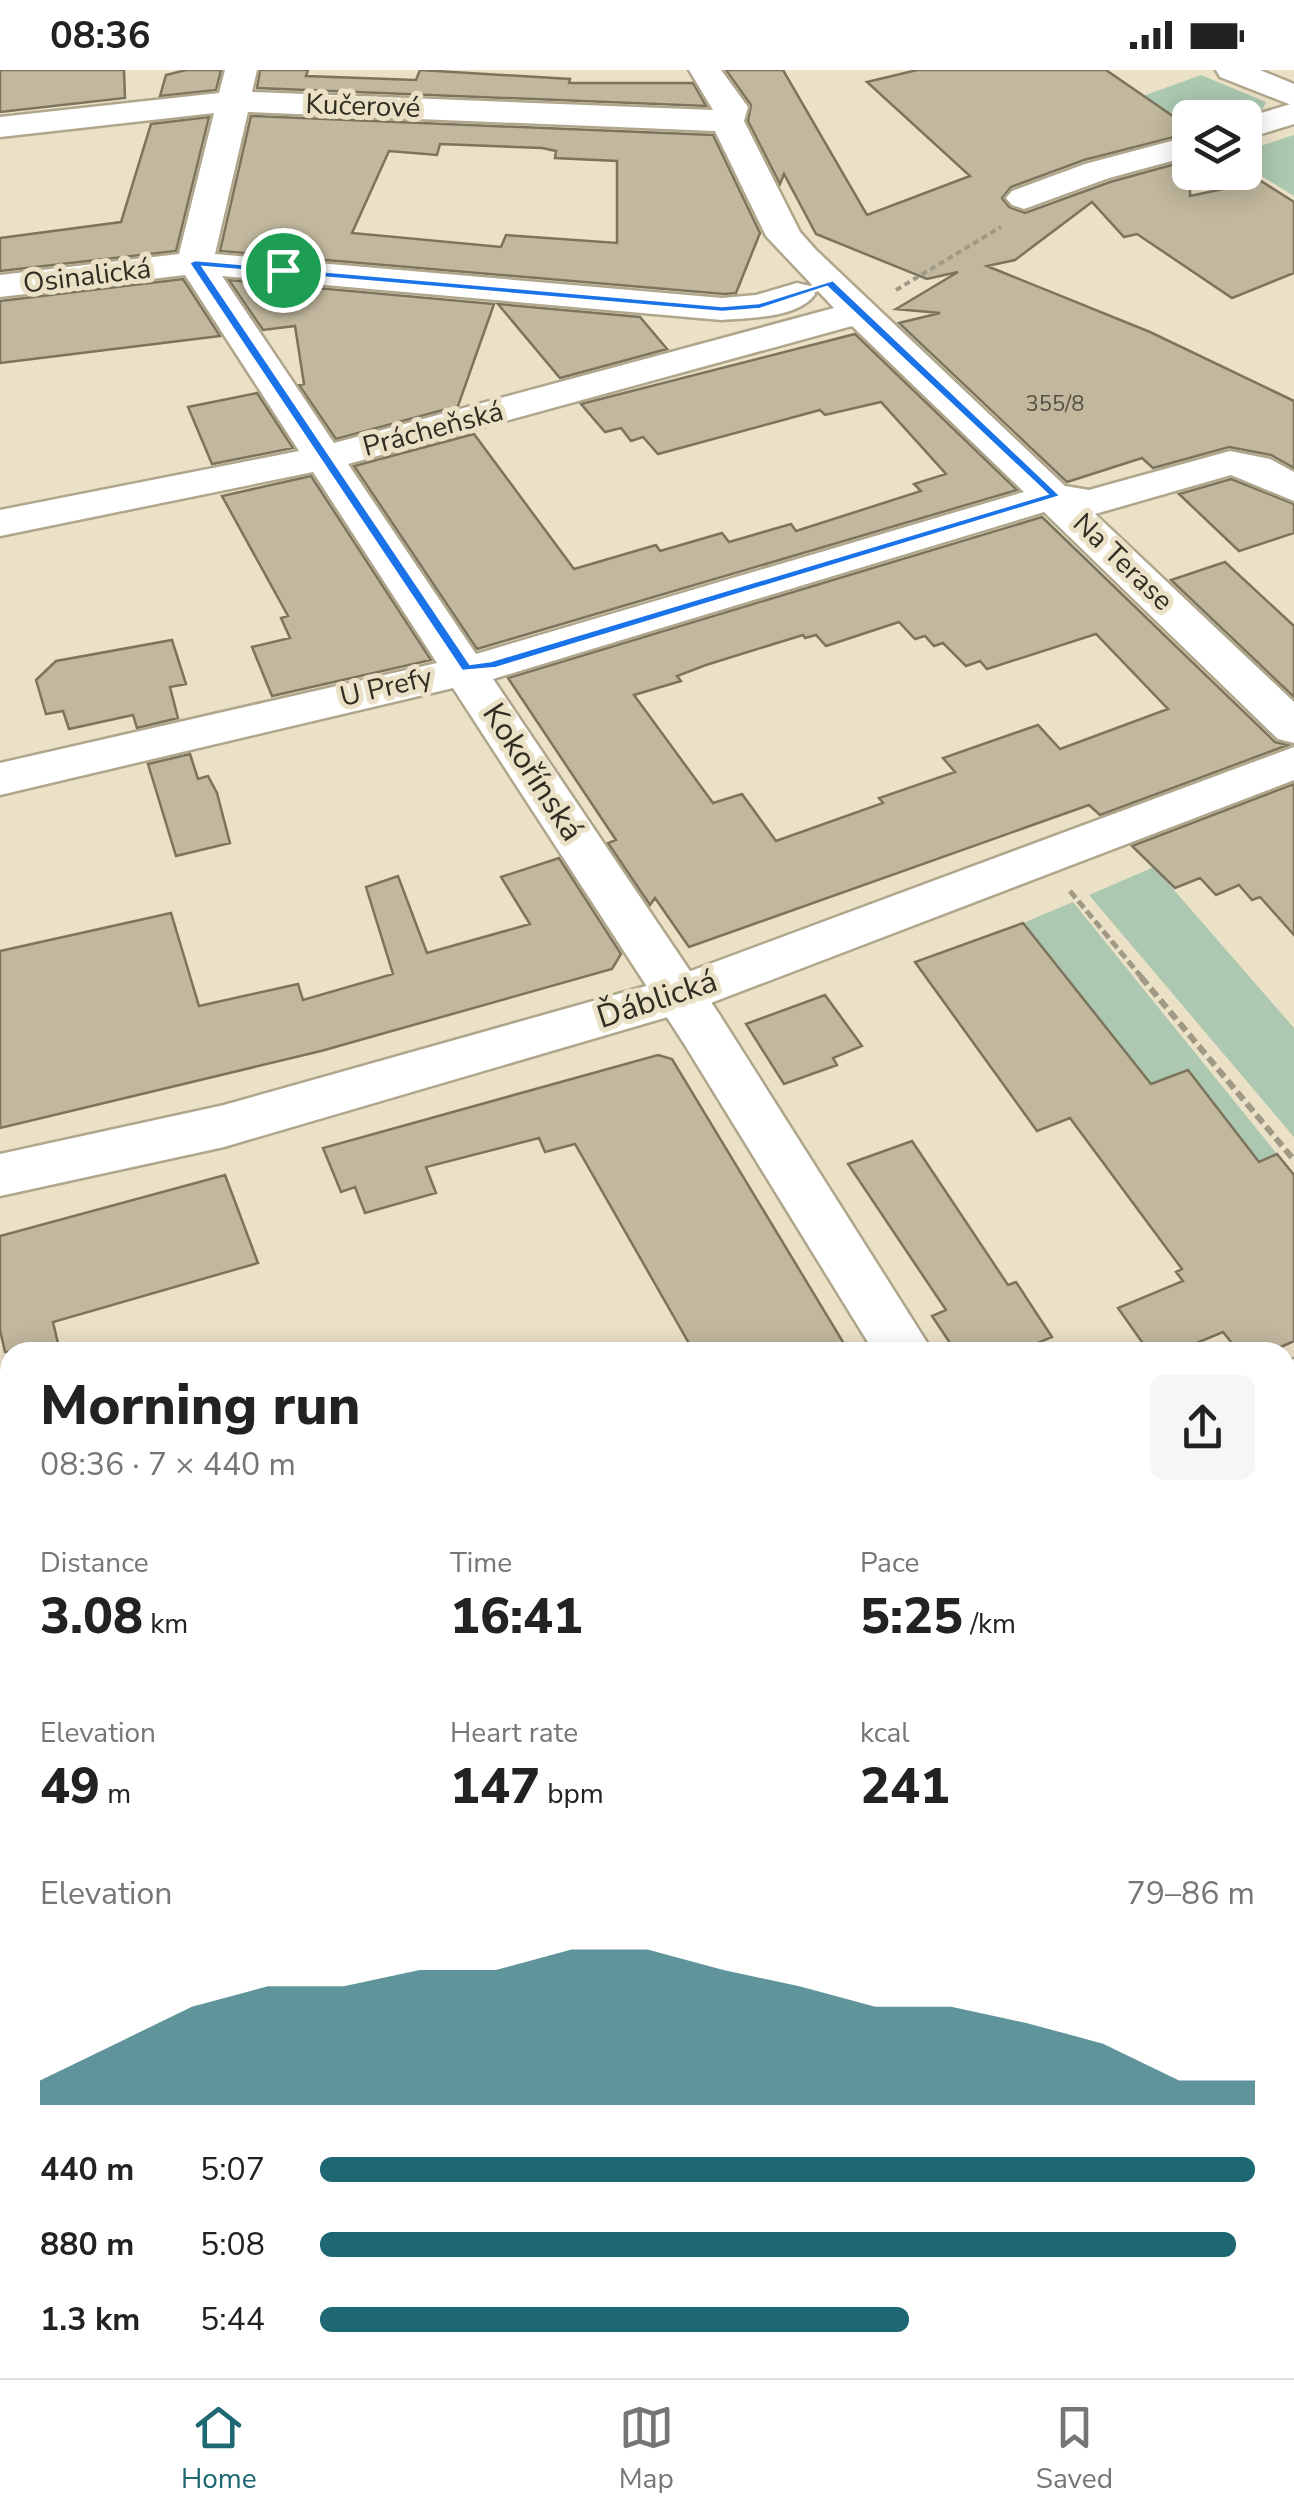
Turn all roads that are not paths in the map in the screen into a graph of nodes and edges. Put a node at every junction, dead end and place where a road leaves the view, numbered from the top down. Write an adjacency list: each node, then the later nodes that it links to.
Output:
1 (705, 70): 6 (street, Na Terase)
2 (1232, 70): 4 (street)
3 (238, 85): 6 (street, Kučerové); 8 (street, Kučerové); 11 (street)
4 (1294, 96)
5 (1294, 114): 7 (street)
6 (726, 122): 12 (street, Na Terase)
7 (1262, 124)
8 (0, 127)
9 (1172, 151): 10 (street)
10 (1024, 198)
11 (195, 263): 12 (street, Osinalická); 13 (street, Osinalická); 15 (street, Kokořínská)
12 (829, 283): 14 (street, Na Terase)
13 (0, 286)
14 (860, 312): 15 (street, Prácheňská); 17 (street, Na Terase)
15 (324, 458): 18 (street, Prácheňská); 19 (street, Kokořínská)
16 (1294, 489): 17 (street)
17 (1055, 496): 19 (street, U Prefy); 20 (street, Na Terase)
18 (0, 523)
19 (466, 668): 22 (street, U Prefy); 23 (street, Kokořínská)
20 (1294, 728)
21 (1294, 762): 23 (street, Ďáblická)
22 (0, 780)
23 (677, 996): 24 (street, Ďáblická); 25 (street, Kokořínská)
24 (0, 1175)
25 (898, 1342)

